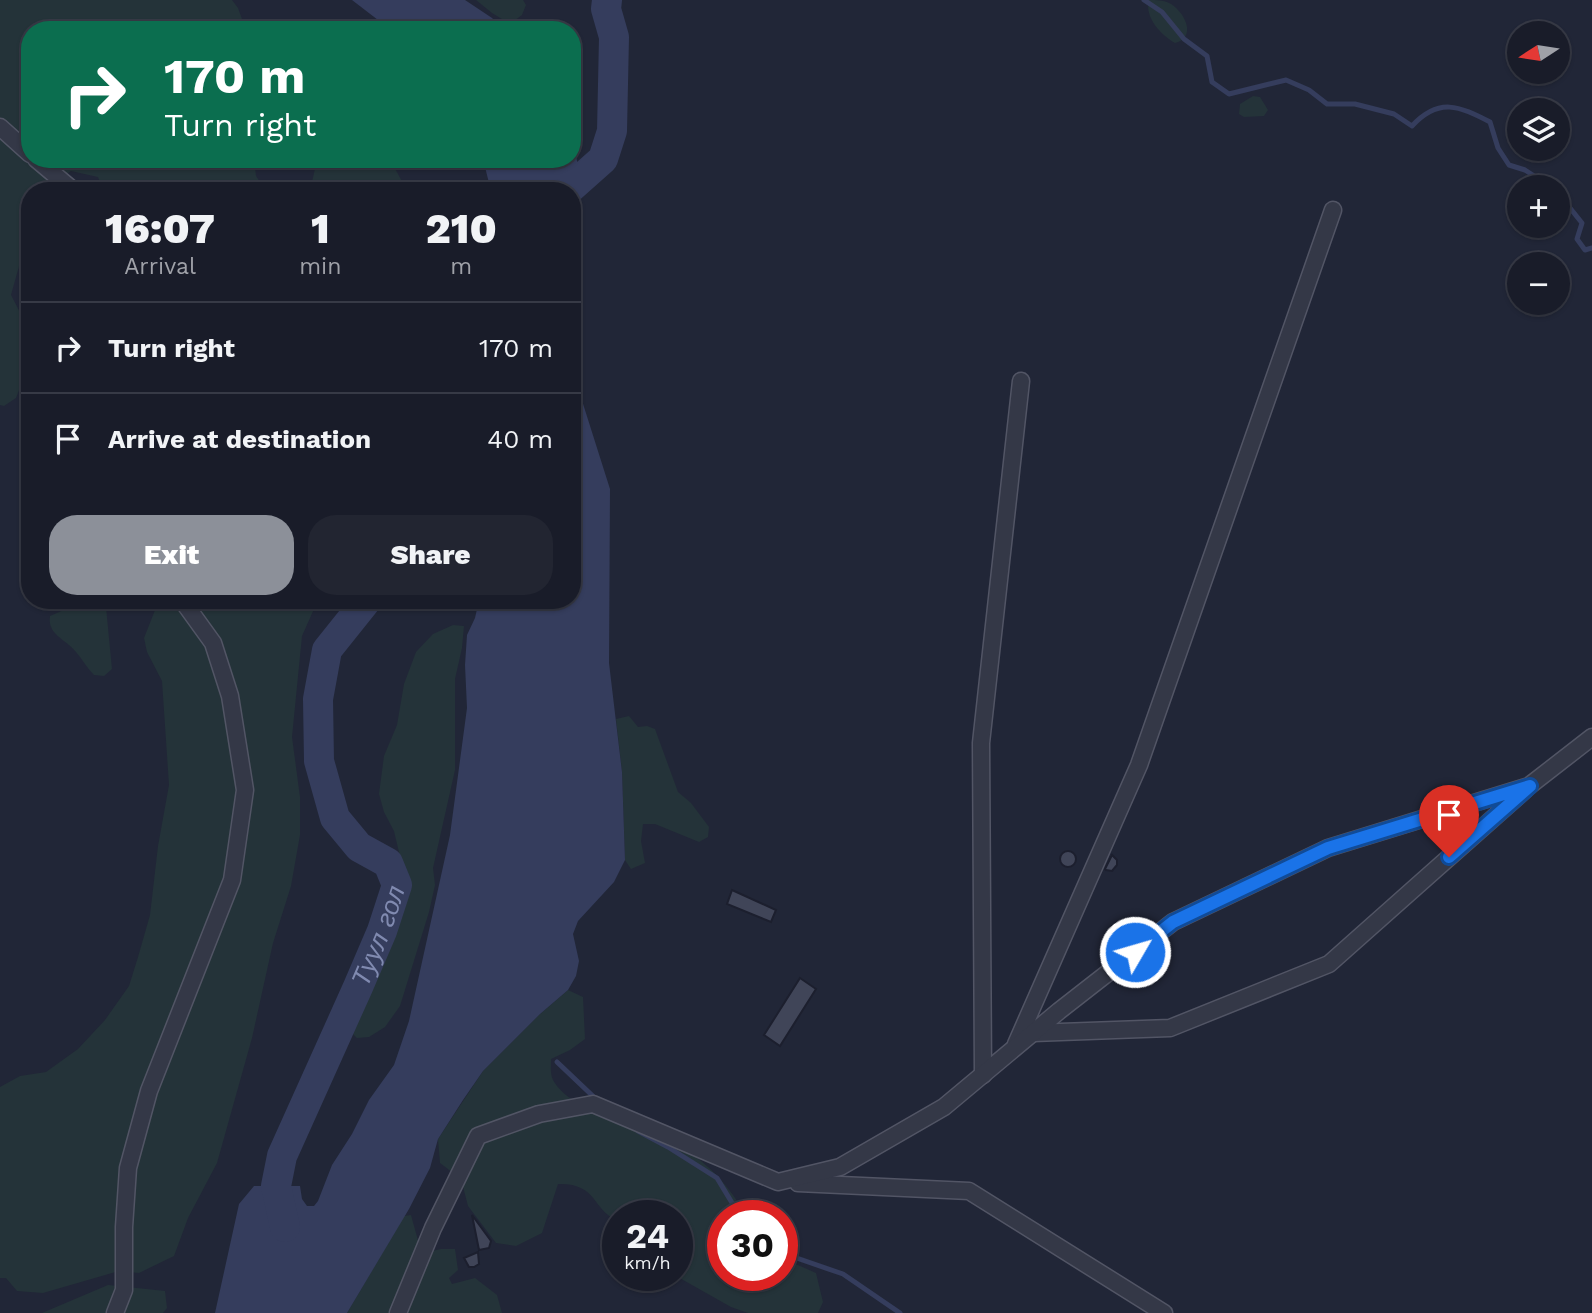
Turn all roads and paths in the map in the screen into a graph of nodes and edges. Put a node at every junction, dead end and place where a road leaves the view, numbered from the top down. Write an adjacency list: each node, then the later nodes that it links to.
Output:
1 (0, 127): 2 (street)
2 (21, 146)
3 (47, 168): 4 (street)
4 (63, 182)
5 (1333, 210): 11 (street)
6 (1021, 381): 12 (street)
7 (188, 609): 14 (street)
8 (1592, 737): 9 (street)
9 (1530, 786): 10 (street); 10 (street)
10 (1033, 1033): 11 (street)
11 (1014, 1049): 12 (street)
12 (983, 1075): 13 (street)
13 (778, 1182): 15 (street); 16 (street)
14 (115, 1313)
15 (397, 1313)
16 (1164, 1313)

